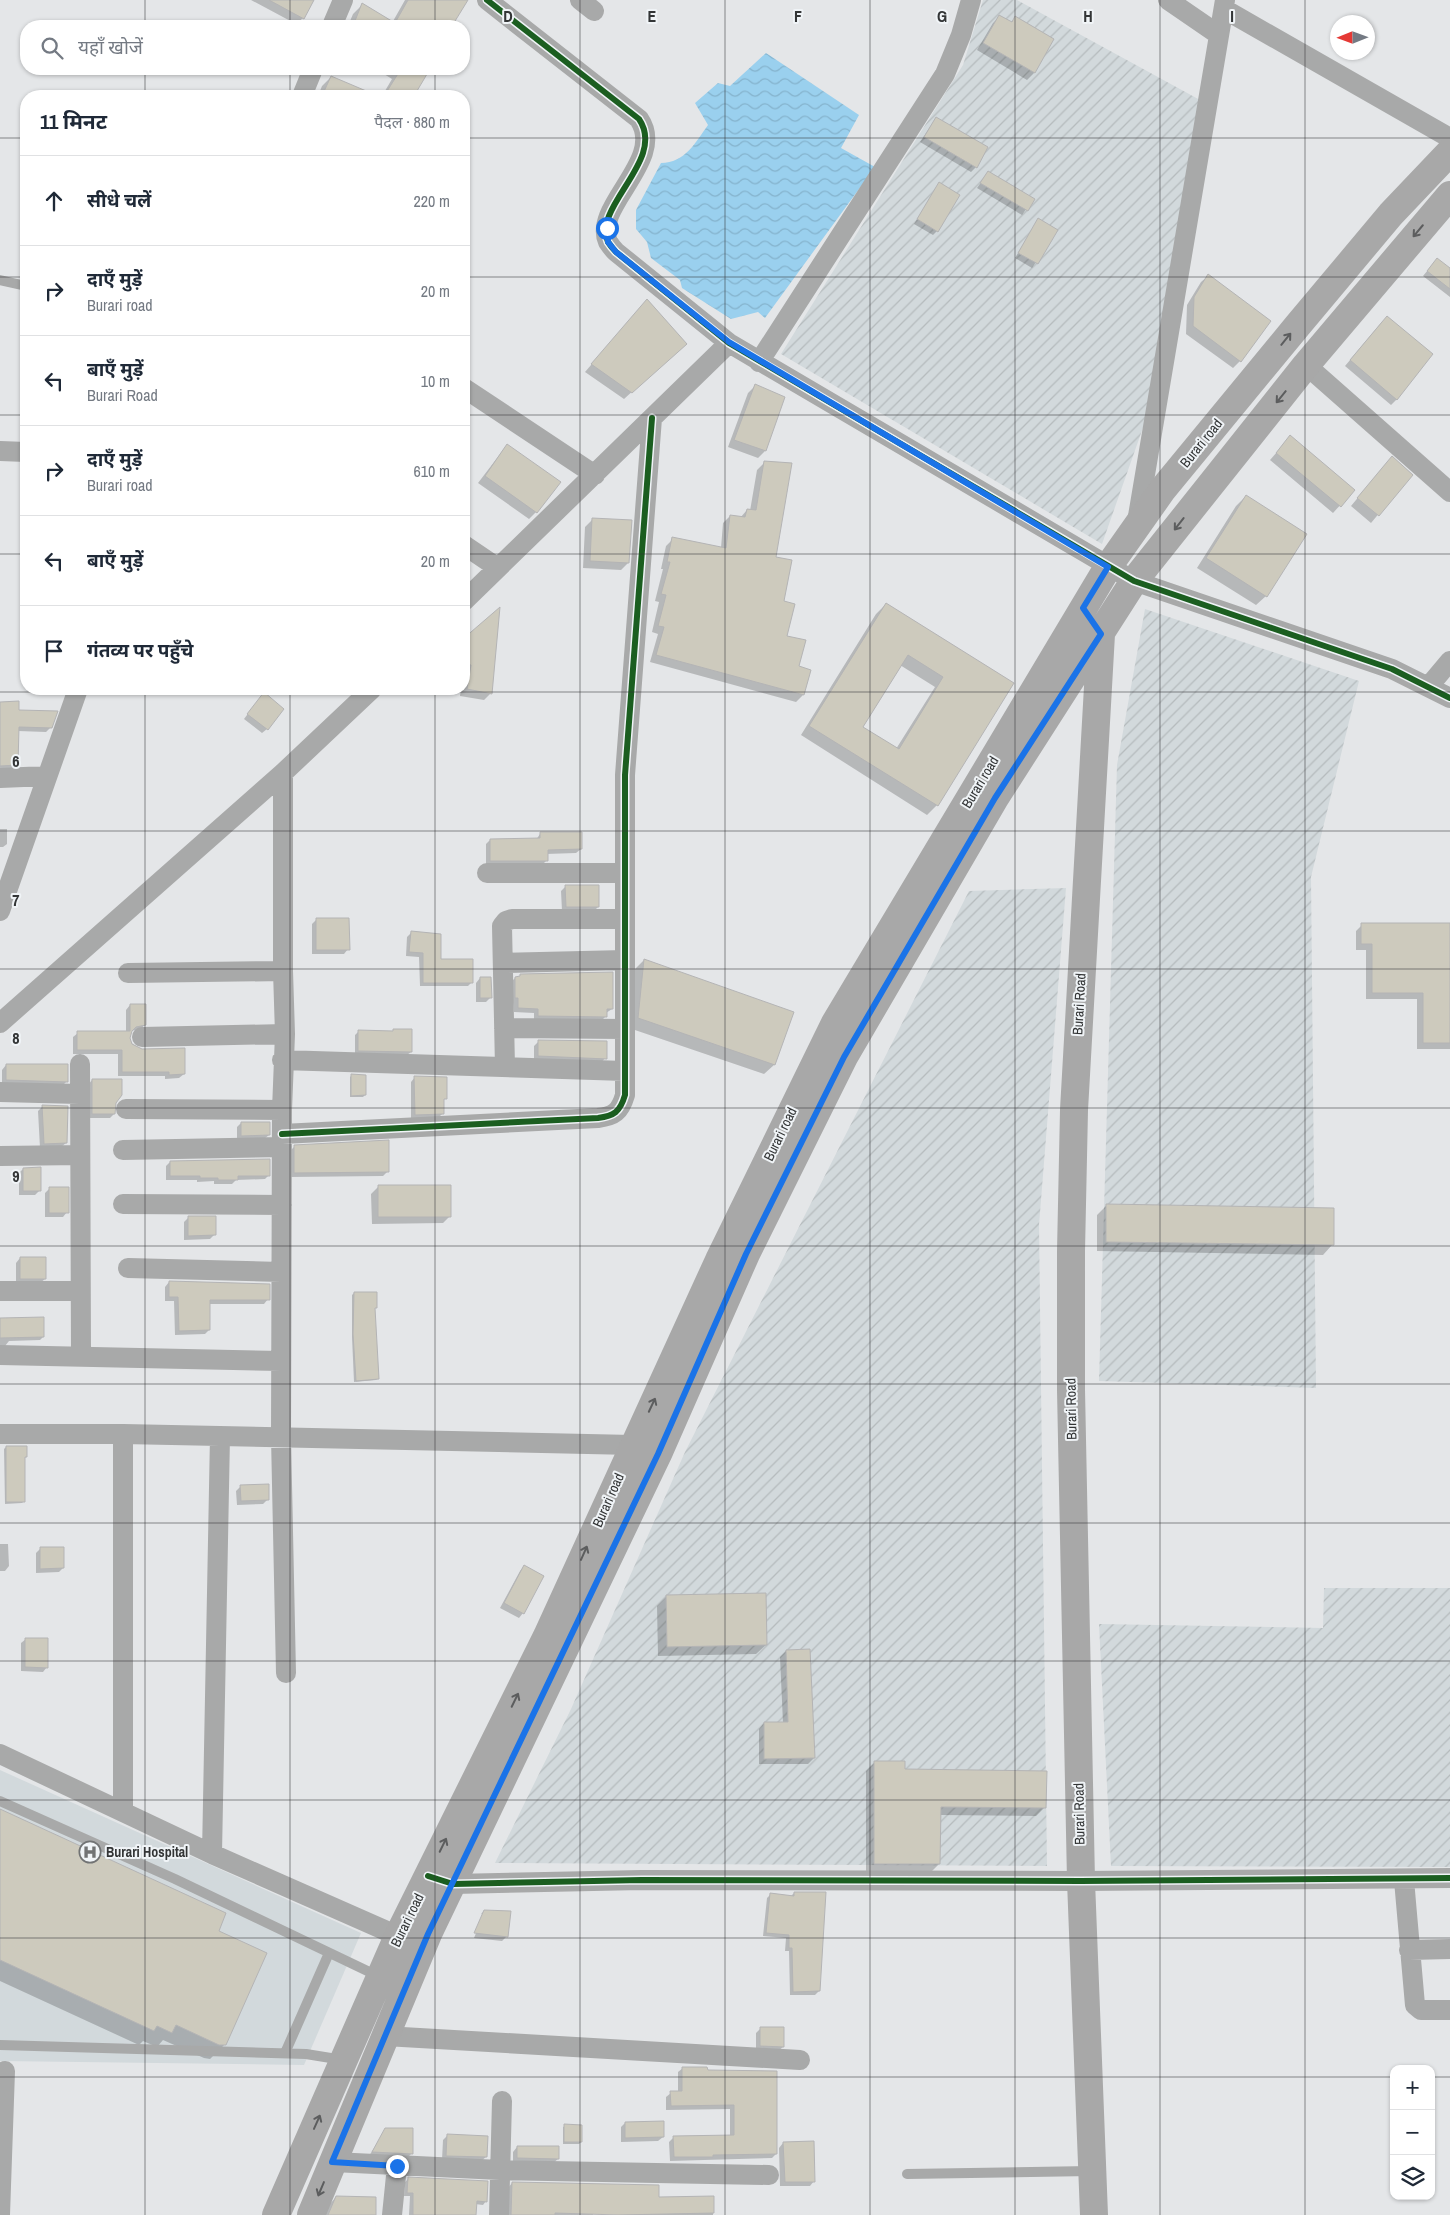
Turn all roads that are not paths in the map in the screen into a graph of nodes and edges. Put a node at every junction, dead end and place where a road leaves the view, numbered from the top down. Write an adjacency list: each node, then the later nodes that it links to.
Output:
1 (343, 0): 6 (street)
2 (486, 0): 15 (street)
3 (971, 0): 16 (street)
4 (1168, 0): 7 (street)
5 (1224, 5): 7 (street); 10 (street)
6 (335, 20)
7 (1219, 35): 24 (street)
8 (311, 75): 9 (street)
9 (305, 90)
10 (1450, 138)
11 (1450, 152): 24 (main road, Burari road, one-way to 11)
12 (1450, 195): 17 (main road, Burari road, one-way to 17)
13 (0, 280): 14 (lane)
14 (20, 285)
15 (729, 342): 16 (street); 19 (street)
16 (759, 362): 26 (street)
17 (1306, 365): 23 (street); 28 (main road, Burari road, one-way to 28)
18 (470, 392): 22 (street)
19 (652, 418): 22 (street); 41 (street)
20 (0, 452): 21 (street)
21 (20, 452)
22 (595, 474): 27 (street)
23 (1450, 492)
24 (1137, 526): 26 (main road, Burari road)
25 (470, 549): 27 (street)
26 (1108, 567): 28 (street); 30 (main road, Burari road)
27 (498, 568): 29 (street)
28 (1134, 581): 31 (main road, Burari road); 33 (street)
29 (470, 595)
30 (1083, 608): 31 (main road); 78 (main road, Burari road, one-way to 30)
31 (1101, 634): 78 (main road, Burari road); 87 (main road, Burari Road)
32 (1450, 661): 33 (street)
33 (1429, 686): 36 (street)
34 (76, 695): 38 (street)
35 (366, 695): 37 (street)
36 (1450, 698)
37 (283, 773): 47 (street); 48 (street)
38 (47, 776): 39 (street); 42 (street)
39 (0, 778)
40 (487, 873): 41 (street)
41 (624, 873): 43 (street)
42 (0, 911)
43 (625, 919): 44 (street); 45 (street)
44 (625, 960): 45 (street); 50 (street)
45 (503, 963): 49 (street)
46 (128, 972): 47 (street)
47 (282, 972): 51 (street)
48 (0, 1023)
49 (504, 1028): 50 (street); 55 (street)
50 (625, 1029): 56 (street)
51 (285, 1034): 52 (street); 53 (street)
52 (142, 1037)
53 (282, 1060): 55 (street); 60 (street)
54 (80, 1064): 58 (street)
55 (504, 1068): 56 (street)
56 (625, 1071): 61 (street)
57 (0, 1092): 58 (street)
58 (79, 1094): 63 (street)
59 (126, 1109): 60 (street)
60 (282, 1110): 61 (street)
61 (282, 1140): 62 (street); 66 (street)
62 (123, 1150)
63 (80, 1154): 64 (street); 70 (street)
64 (0, 1156)
65 (123, 1204): 66 (street)
66 (282, 1206): 68 (street)
67 (128, 1268): 68 (street)
68 (281, 1272): 73 (street)
69 (0, 1291): 70 (street)
70 (80, 1291): 72 (street)
71 (0, 1354): 72 (street)
72 (81, 1356): 73 (street)
73 (281, 1361): 77 (street)
74 (0, 1434): 75 (street)
75 (123, 1434): 76 (street); 82 (street)
76 (220, 1436): 77 (street); 83 (street)
77 (281, 1437): 78 (street); 79 (street)
78 (645, 1449): 85 (main road, Burari road)
79 (286, 1673)
80 (0, 1754): 82 (street)
81 (0, 1801): 91 (lane)
82 (123, 1811): 83 (street)
83 (212, 1854): 88 (street)
84 (1450, 1878): 86 (street)
85 (440, 1880): 87 (street); 88 (main road, Burari road); 94 (main road, Burari road)
86 (1404, 1880): 87 (street); 90 (street)
87 (1081, 1881): 104 (main road, Burari Road)
88 (398, 1936): 92 (main road, Burari road)
89 (1450, 1949): 90 (street)
90 (1409, 1950): 93 (street)
91 (329, 1953): 92 (lane); 96 (lane)
92 (380, 1977): 97 (main road, Burari road)
93 (1450, 2010)
94 (385, 2036): 98 (street); 101 (main road, Burari road)
95 (0, 2045): 96 (lane)
96 (285, 2053): 97 (lane)
97 (344, 2060): 108 (main road, Burari road, one-way to 97)
98 (800, 2060)
99 (5, 2071): 107 (street)
100 (502, 2101): 103 (street)
101 (332, 2162): 102 (street); 109 (main road, Burari road, one-way to 109)
102 (397, 2166): 103 (street); 110 (street)
103 (500, 2170): 106 (street); 111 (street)
104 (1092, 2171): 105 (lane); 112 (main road, Burari Road)
105 (907, 2174)
106 (769, 2175)
107 (0, 2215)
108 (276, 2215)
109 (310, 2215)
110 (392, 2215)
111 (499, 2215)
112 (1094, 2215)

